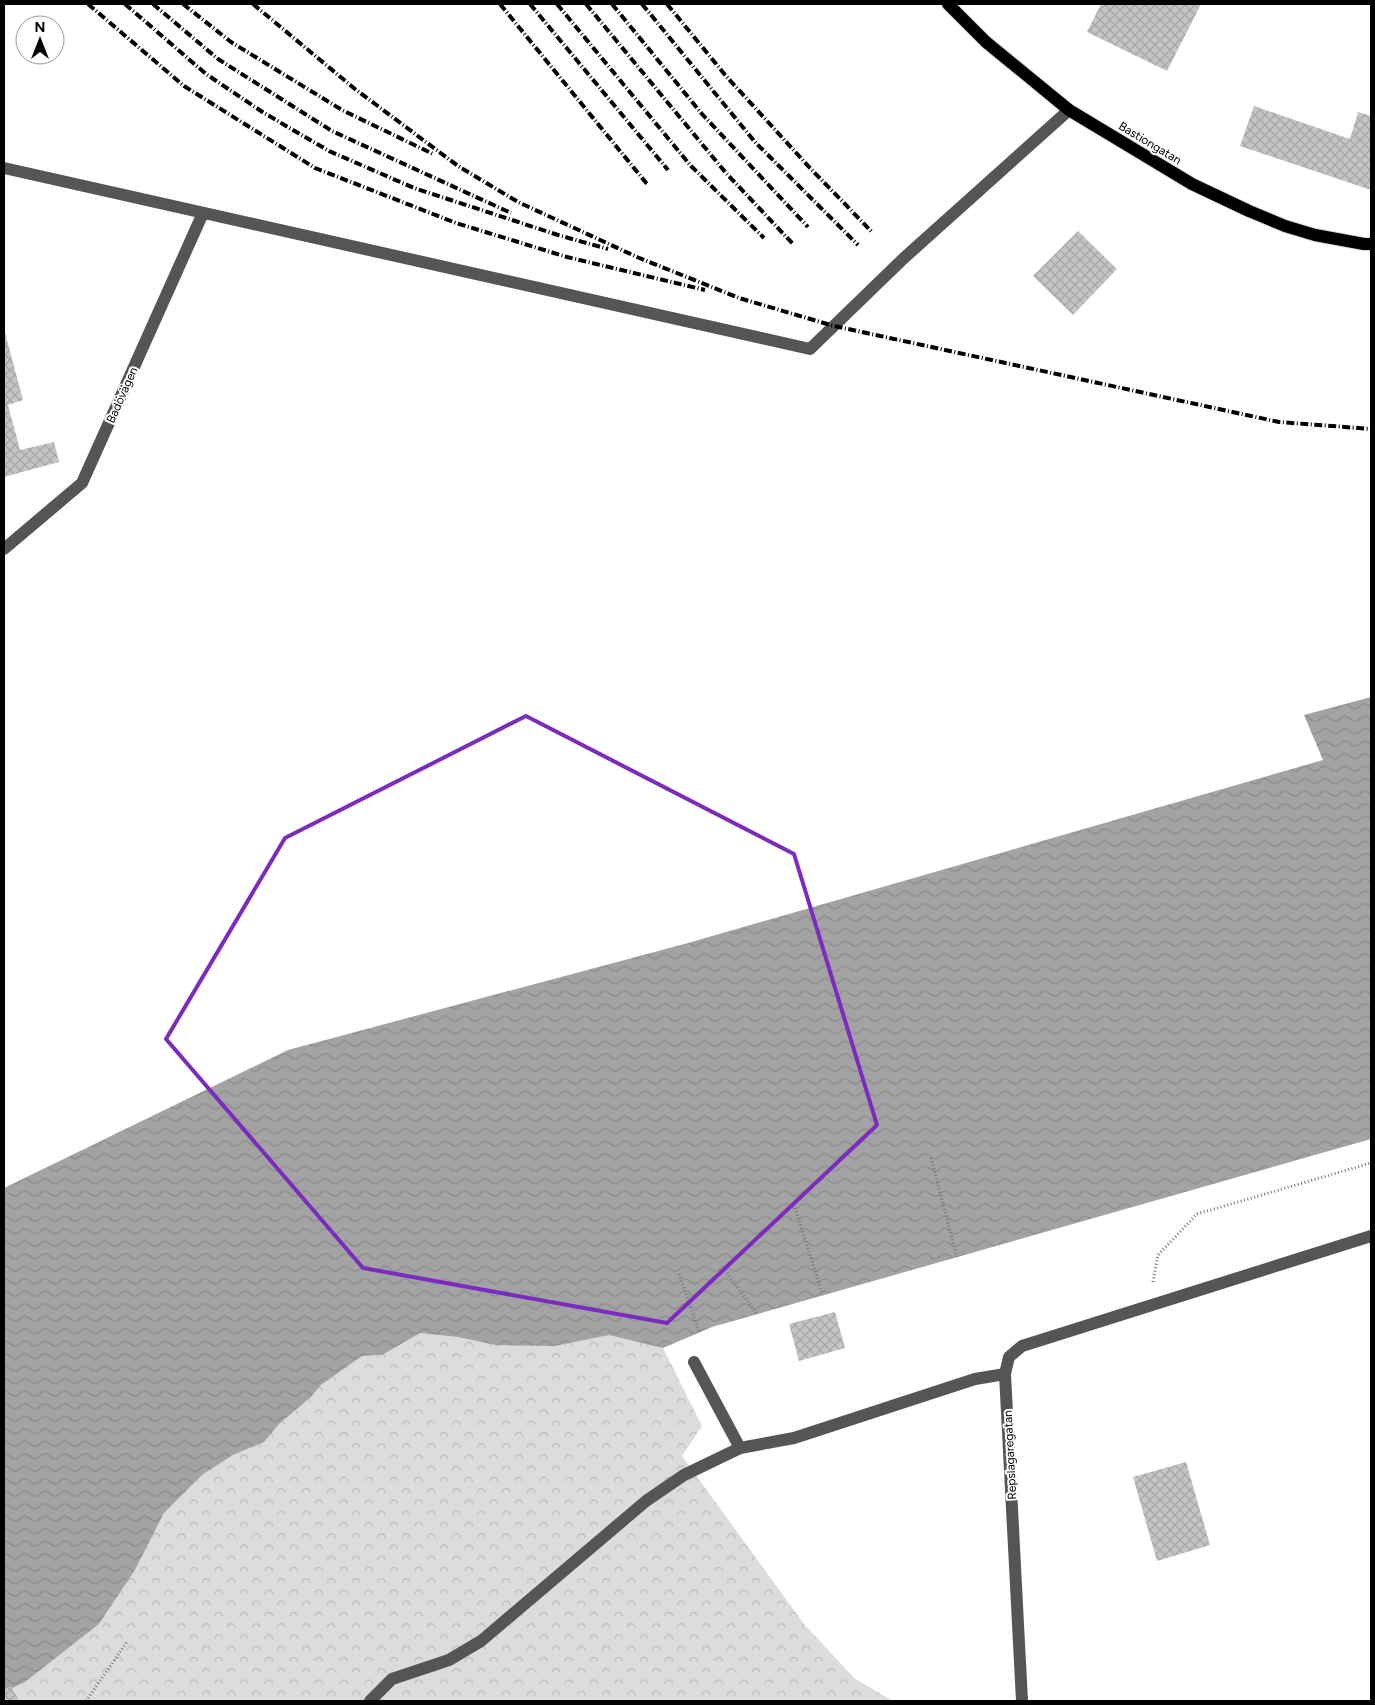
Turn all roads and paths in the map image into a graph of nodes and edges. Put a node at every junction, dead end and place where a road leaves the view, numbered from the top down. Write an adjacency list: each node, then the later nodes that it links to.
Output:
1 (948, 4): 2 (main road, Bastiongatan)
2 (1069, 110): 4 (street); 5 (main road, Bastiongatan)
3 (4, 168): 4 (street)
4 (202, 213): 6 (street, Badövägen)
5 (1371, 244)
6 (4, 549)
7 (930, 1158): 11 (path)
8 (1371, 1163): 15 (path)
9 (795, 1208): 14 (path)
10 (1371, 1236): 15 (street, Repslagaregatan)
11 (957, 1257)
12 (725, 1270): 16 (path)
13 (679, 1274): 17 (path)
14 (823, 1295)
15 (1148, 1307): 19 (street, Repslagaregatan)
16 (757, 1314)
17 (699, 1332)
18 (694, 1362): 20 (street)
19 (1005, 1374): 20 (street); 24 (street, Repslagaregatan)
20 (740, 1448): 23 (street)
21 (128, 1642): 22 (path)
22 (86, 1701)
23 (370, 1701)
24 (1022, 1701)

